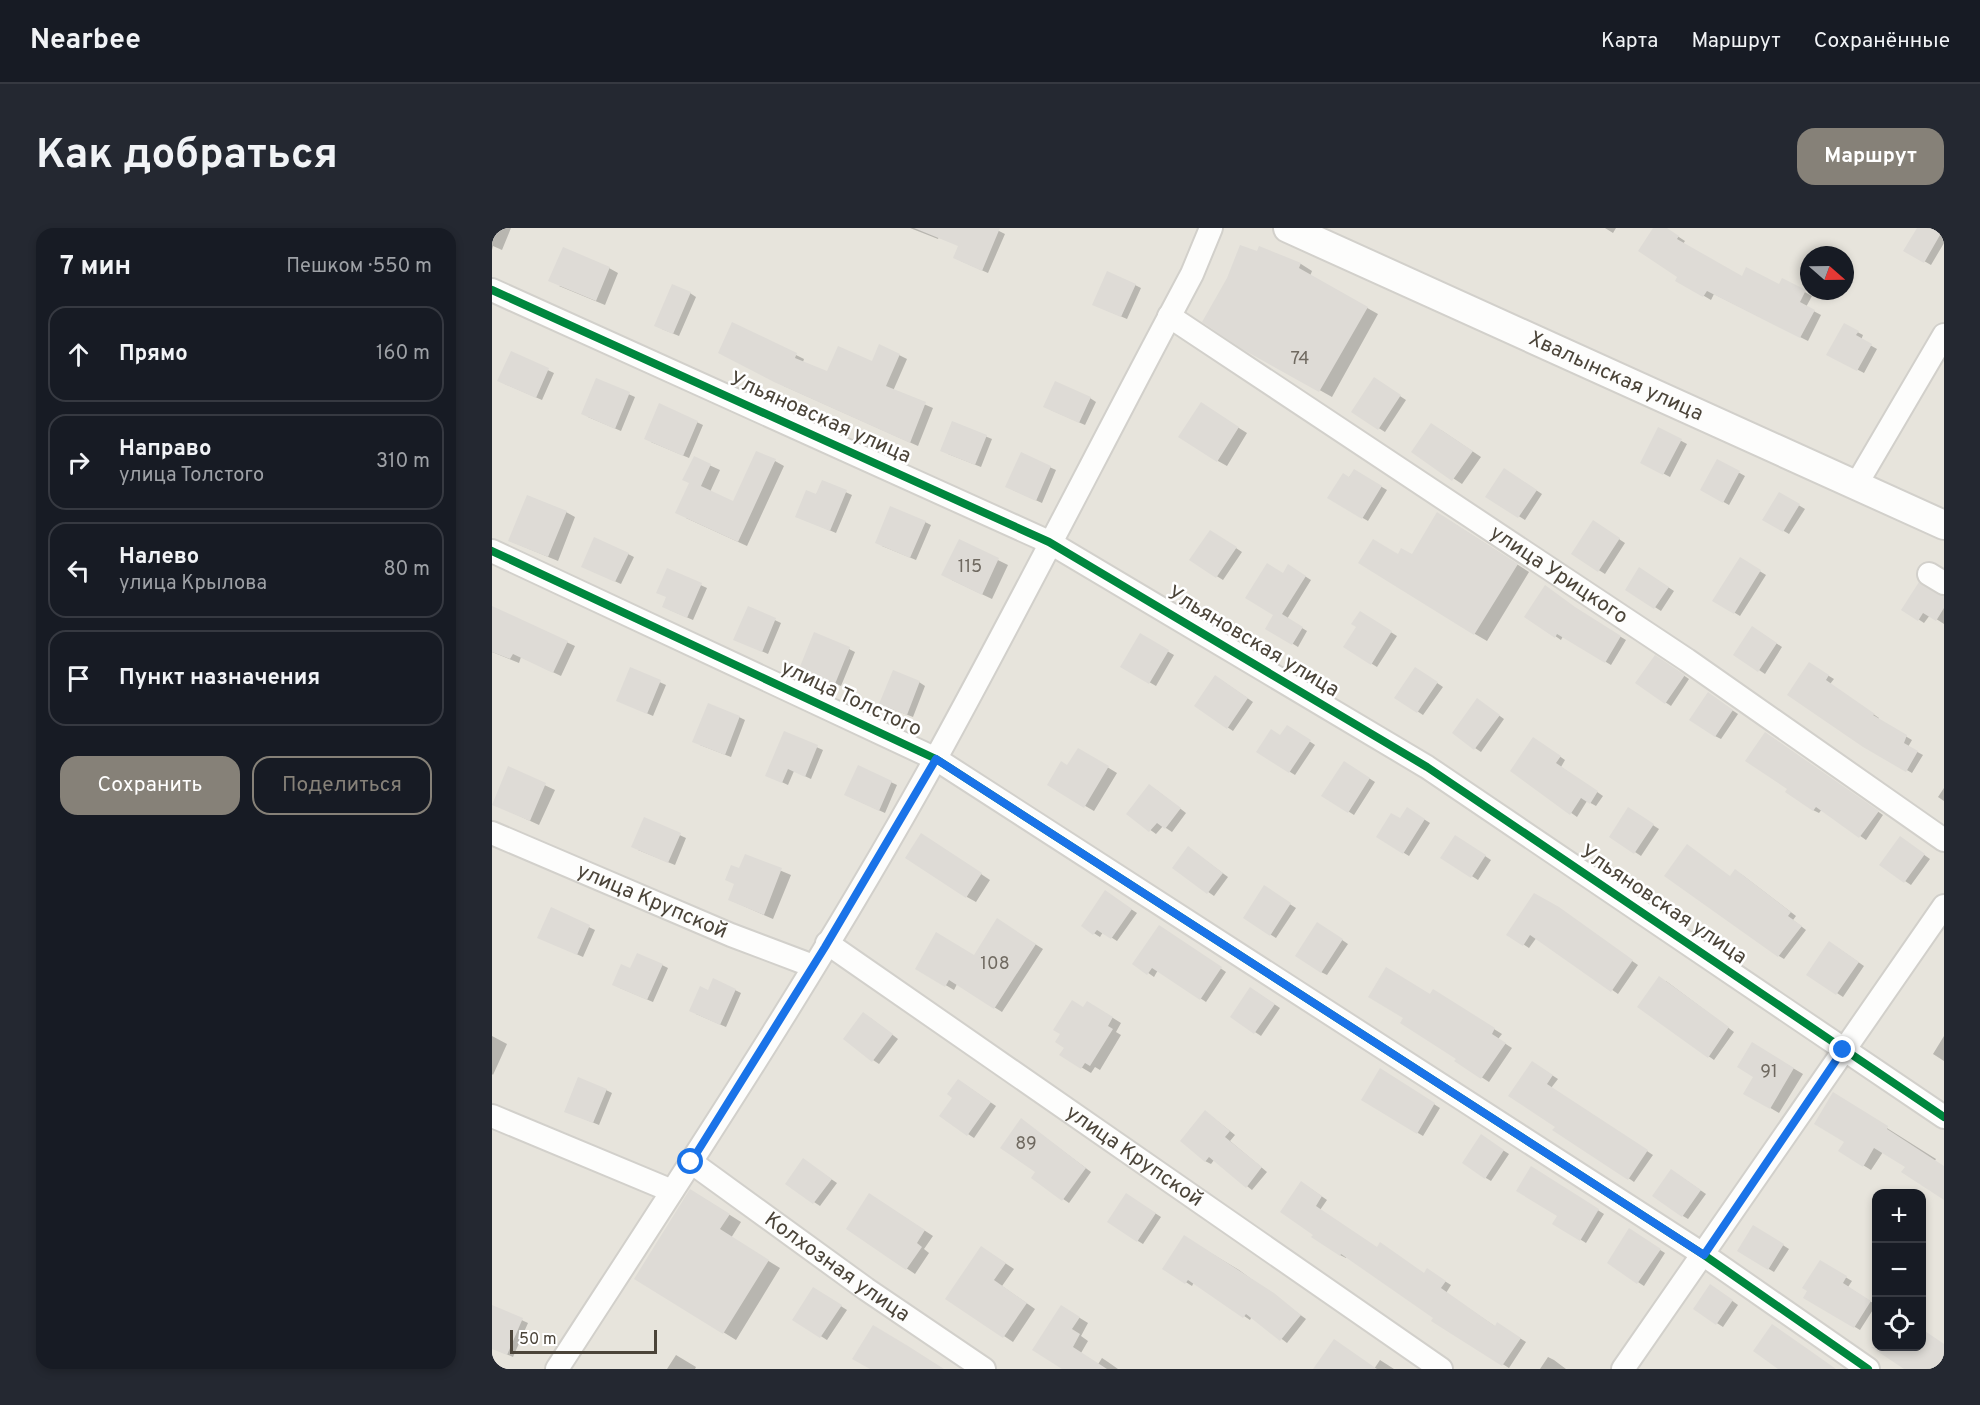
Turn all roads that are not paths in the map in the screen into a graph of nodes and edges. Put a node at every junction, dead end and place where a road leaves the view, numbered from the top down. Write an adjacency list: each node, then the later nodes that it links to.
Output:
1 (1211, 228): 4 (street)
2 (1288, 228): 6 (street, Хвалынская улица)
3 (492, 290): 8 (street, Ульяновская улица)
4 (1169, 316): 8 (street); 12 (street, улица Урицкого)
5 (1944, 335): 6 (street)
6 (1856, 485): 7 (street, Хвалынская улица)
7 (1944, 525)
8 (1049, 542): 10 (street); 16 (street, Ульяновская улица)
9 (492, 551): 10 (street, улица Толстого)
10 (936, 759): 14 (street); 21 (street, улица Толстого)
11 (492, 834): 15 (street, улица Крупской)
12 (1944, 840)
13 (1944, 906): 16 (street)
14 (827, 943): 15 (street); 24 (street, улица Крупской)
15 (813, 966): 19 (street)
16 (1843, 1050): 18 (street, Ульяновская улица); 21 (street)
17 (492, 1116): 20 (street)
18 (1944, 1118)
19 (691, 1162): 20 (street); 23 (street, Колхозная улица)
20 (672, 1191): 22 (street)
21 (1704, 1255): 25 (street); 26 (street, улица Толстого)
22 (557, 1369)
23 (984, 1369)
24 (1441, 1369)
25 (1623, 1369)
26 (1868, 1369)

